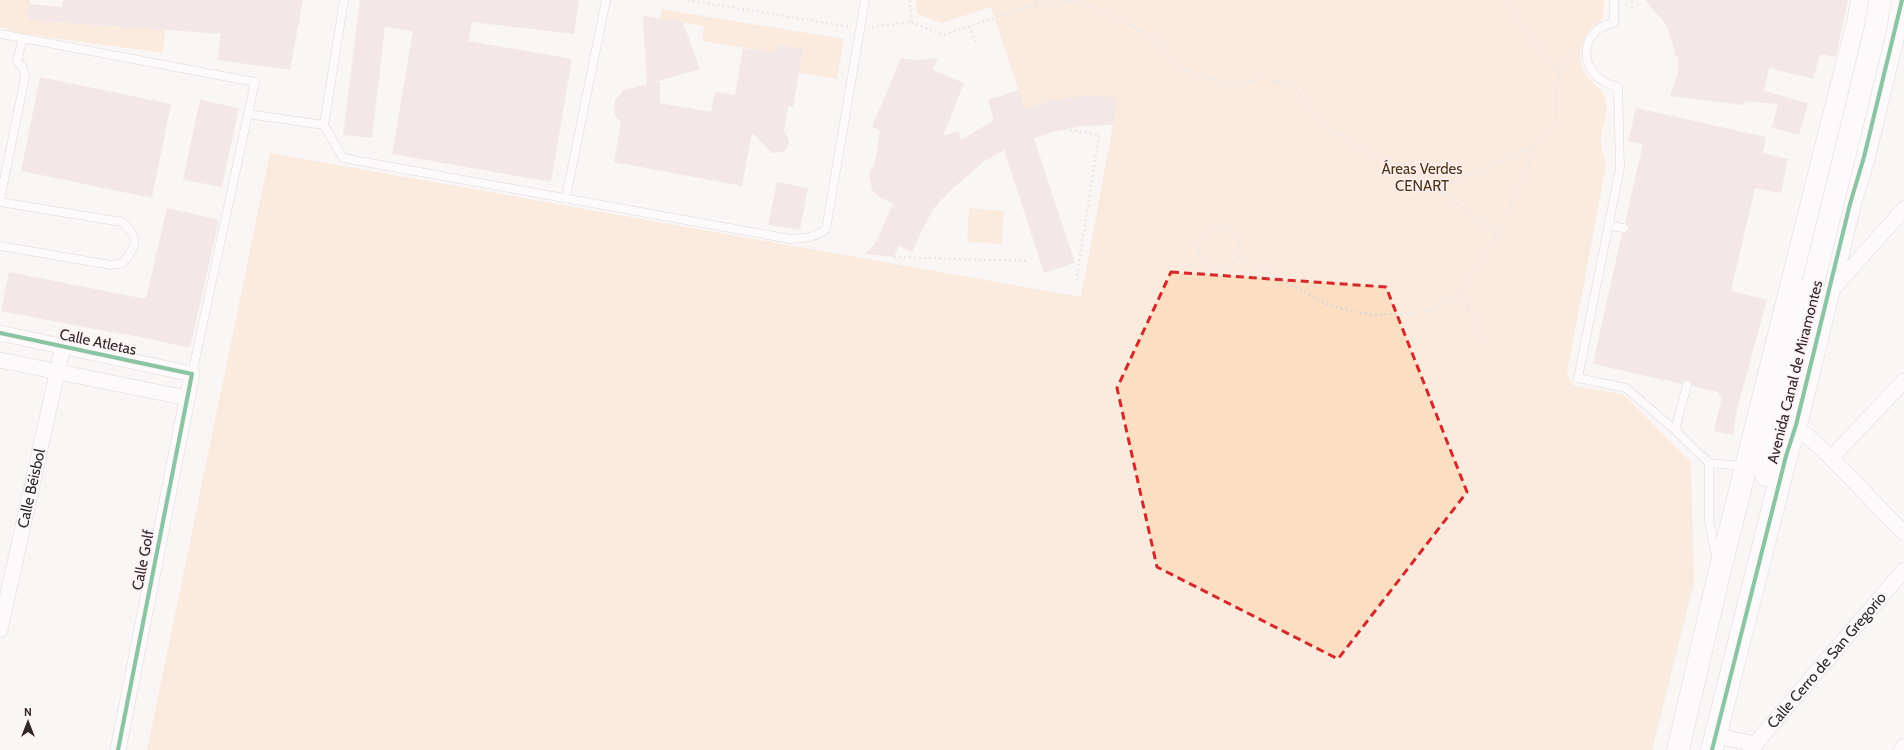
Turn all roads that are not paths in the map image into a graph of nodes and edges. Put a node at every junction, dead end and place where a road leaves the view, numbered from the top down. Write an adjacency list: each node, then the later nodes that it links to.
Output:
1 (344, 0): 12 (lane)
2 (606, 0): 16 (lane)
3 (865, 0): 16 (lane)
4 (1614, 0): 20 (lane)
5 (1862, 0): 13 (main road, Avenida Canal de Miramontes)
6 (1880, 0): 23 (main road, bridge)
7 (1902, 0): 9 (main road, Avenida Canal de Miramontes)
8 (0, 34): 10 (lane)
9 (1899, 35): 14 (main road, Avenida Canal de Miramontes)
10 (23, 38): 11 (lane); 17 (lane)
11 (248, 114): 12 (lane); 28 (lane)
12 (324, 126): 16 (lane)
13 (1826, 146): 14 (main road); 15 (main road, Avenida Canal de Miramontes)
14 (1864, 157): 18 (main road, Avenida Canal de Miramontes)
15 (1816, 185): 18 (main road); 37 (main road, Avenida Canal de Miramontes)
16 (566, 197)
17 (0, 201): 22 (lane)
18 (1850, 204): 23 (main road, Avenida Canal de Miramontes)
19 (1904, 209): 23 (street)
20 (1608, 226): 21 (lane); 33 (lane)
21 (1624, 228)
22 (0, 246)
23 (1819, 291): 32 (main road, Avenida Canal de Miramontes); 38 (main road, Avenida Canal de Miramontes)
24 (0, 333): 25 (street, Calle Atletas)
25 (64, 346): 27 (street, Calle Béisbol); 28 (street, Calle Atletas)
26 (0, 360): 27 (street)
27 (58, 372): 31 (street); 42 (street, Calle Béisbol)
28 (192, 374): 31 (street, Calle Golf)
29 (1904, 381): 35 (street)
30 (1687, 385): 33 (lane)
31 (187, 398): 46 (street, Calle Golf)
32 (1796, 424): 34 (main road, Avenida Canal de Miramontes); 35 (street)
33 (1675, 430): 36 (lane)
34 (1786, 456): 38 (main road); 43 (main road, Avenida Canal de Miramontes)
35 (1831, 458): 39 (street)
36 (1709, 464): 37 (lane); 41 (lane)
37 (1747, 466): 41 (main road, Avenida Canal de Miramontes)
38 (1757, 511): 48 (main road, Avenida Canal de Miramontes)
39 (1904, 533)
40 (1904, 570): 45 (street, Calle Cerro de San Gregorio)
41 (1719, 574): 47 (main road, Avenida Canal de Miramontes)
42 (0, 630)
43 (1714, 743): 45 (street)
44 (1904, 746): 49 (street)
45 (1753, 747)
46 (118, 750)
47 (1678, 750)
48 (1697, 750)
49 (1901, 750)

